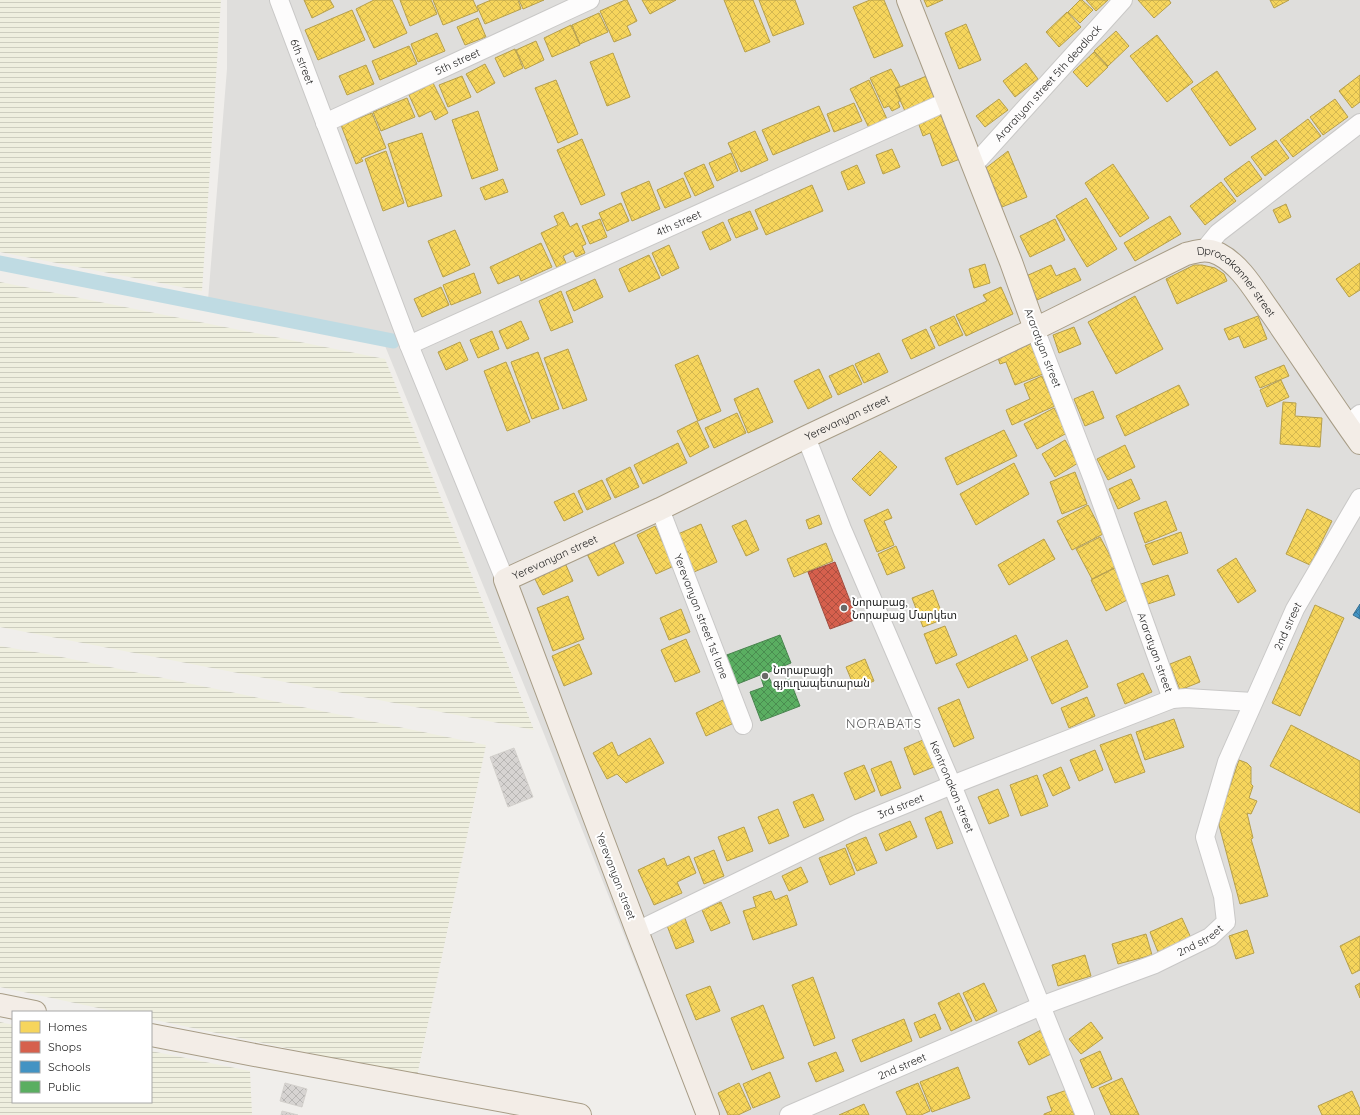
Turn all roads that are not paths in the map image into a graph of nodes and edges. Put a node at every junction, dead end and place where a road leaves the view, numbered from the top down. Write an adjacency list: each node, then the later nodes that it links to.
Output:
1 (279, 0): 6 (street, 6th street)
2 (590, 0): 6 (street, 5th street)
3 (908, 0): 5 (main road, Araratyan street)
4 (1123, 0): 8 (street, Araratyan street 5th deadlock)
5 (948, 101): 8 (main road, Araratyan street); 11 (street, 4th street)
6 (325, 123): 11 (street, 6th street)
7 (1360, 123): 9 (street)
8 (973, 166): 10 (main road, Araratyan street)
9 (1204, 250): 10 (main road, Dprocakanner street); 12 (main road, Dprocakanner street)
10 (1035, 329): 13 (main road, Yerevanyan street); 18 (street, Araratyan street)
11 (410, 345): 17 (street, 6th street)
12 (1354, 420): 14 (main road, Dprocakanner street)
13 (806, 437): 16 (main road, Yerevanyan street); 21 (street, Kentronakan street)
14 (1360, 443)
15 (1360, 498): 19 (street, 2nd street)
16 (660, 508): 17 (main road, Yerevanyan street); 20 (street, Yerevanyan street 1st lane)
17 (504, 580): 22 (main road, Yerevanyan street)
18 (1172, 699): 19 (street, 3rd street); 21 (street, 3rd street)
19 (1253, 702): 24 (street, 2nd street)
20 (743, 725)
21 (952, 785): 22 (street, 3rd street); 24 (street, Kentronakan street)
22 (637, 931): 28 (main road, Yerevanyan street)
23 (0, 1005): 25 (main road)
24 (1041, 1006): 29 (street, 2nd street); 30 (street, Kentronakan street)
25 (30, 1011)
26 (152, 1035): 27 (main road)
27 (580, 1115)
28 (708, 1115)
29 (789, 1115)
30 (1085, 1115)

